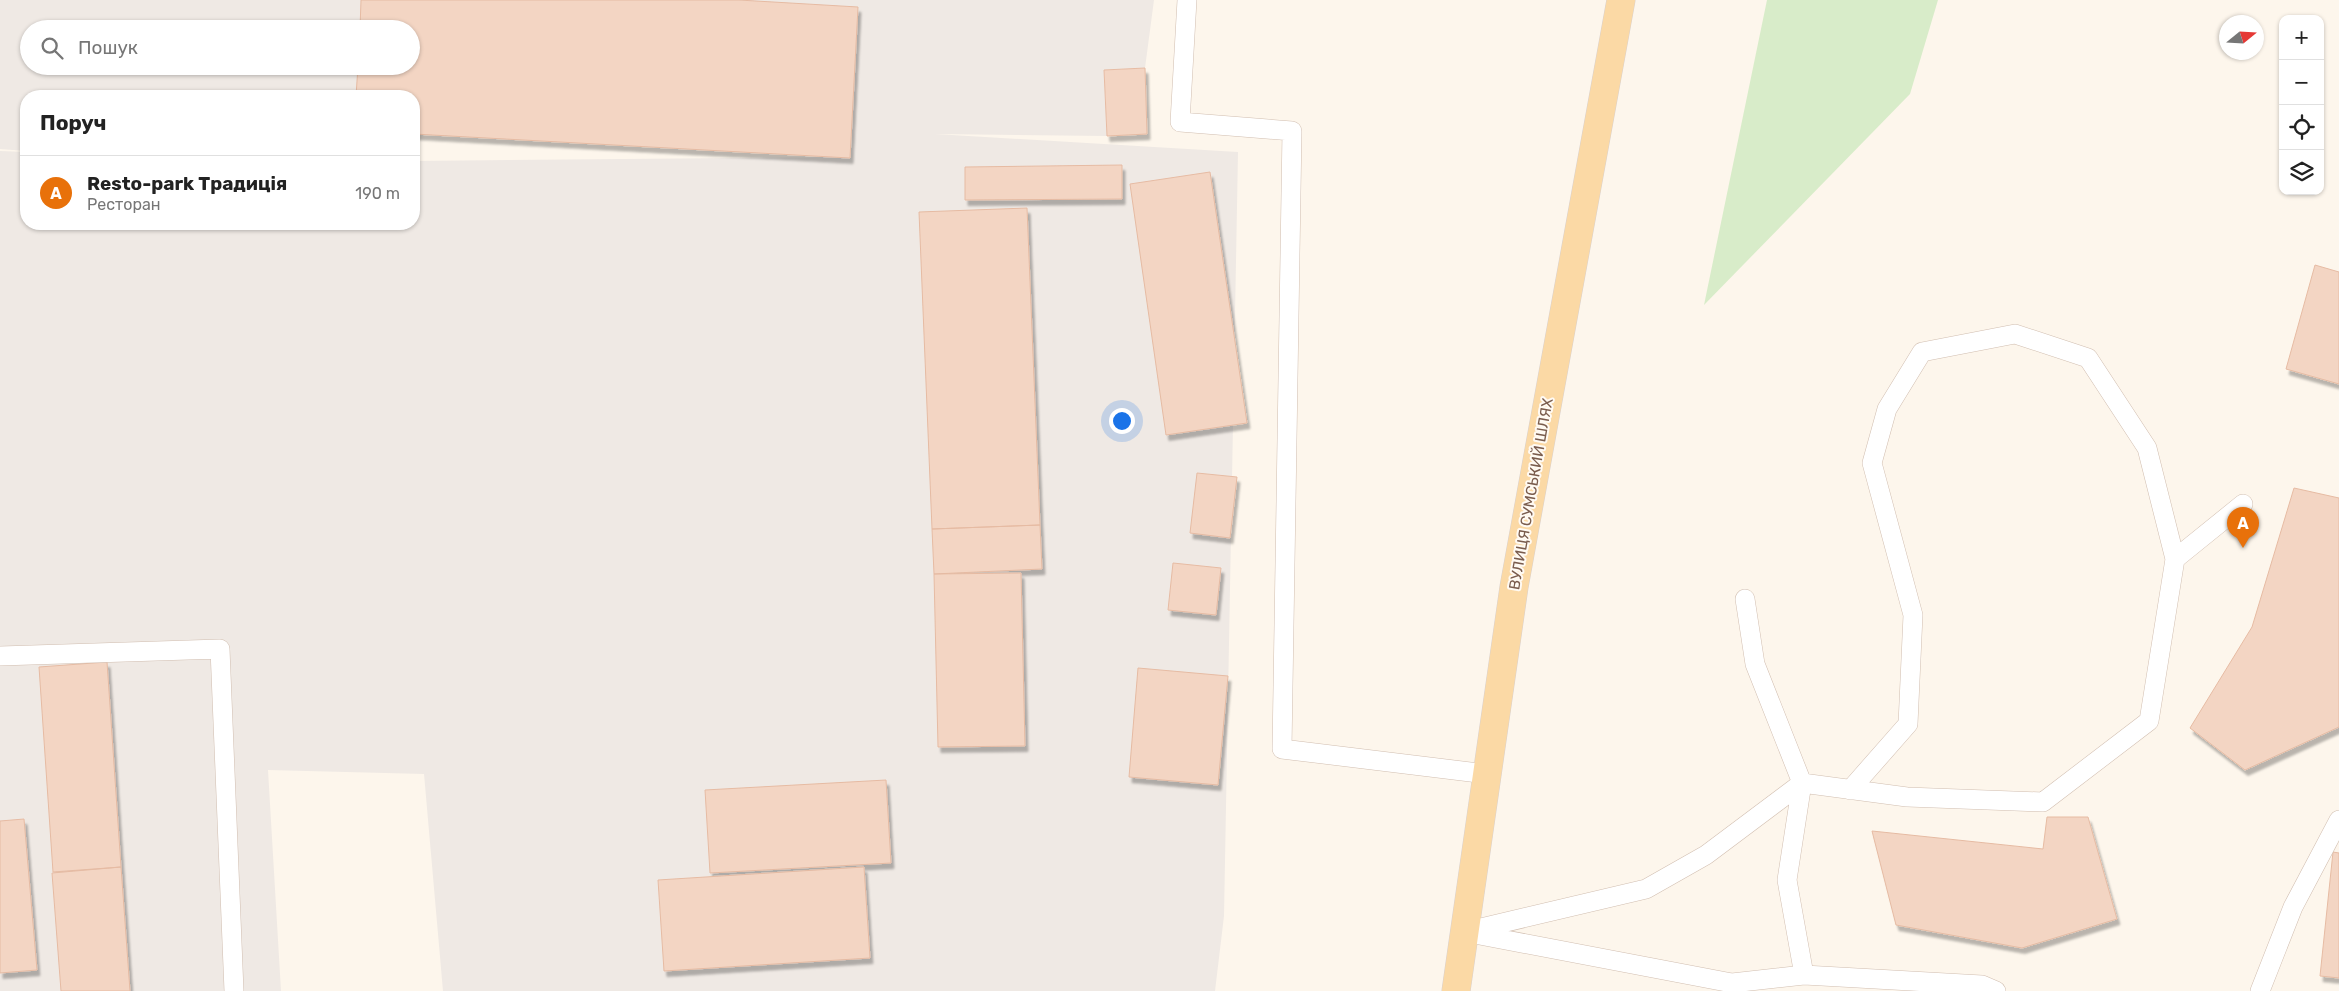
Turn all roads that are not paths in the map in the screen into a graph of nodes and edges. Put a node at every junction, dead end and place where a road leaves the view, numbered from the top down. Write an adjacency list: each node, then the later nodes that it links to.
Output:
1 (1187, 0): 7 (lane)
2 (1621, 0): 7 (main road, ВУЛИЦЯ СУМСЬКИЙ ШЛЯХ)
3 (2243, 504): 4 (lane)
4 (2175, 559): 9 (lane); 9 (lane)
5 (1745, 599): 8 (lane)
6 (0, 656): 13 (lane)
7 (1487, 774): 11 (main road, ВУЛИЦЯ СУМСЬКИЙ ШЛЯХ)
8 (1802, 783): 9 (lane); 11 (lane); 12 (lane)
9 (1850, 790)
10 (2339, 820): 16 (lane)
11 (1464, 932): 12 (lane); 14 (main road, ВУЛИЦЯ СУМСЬКИЙ ШЛЯХ)
12 (1804, 975): 15 (lane)
13 (234, 991)
14 (1456, 991)
15 (1996, 991)
16 (2260, 991)

